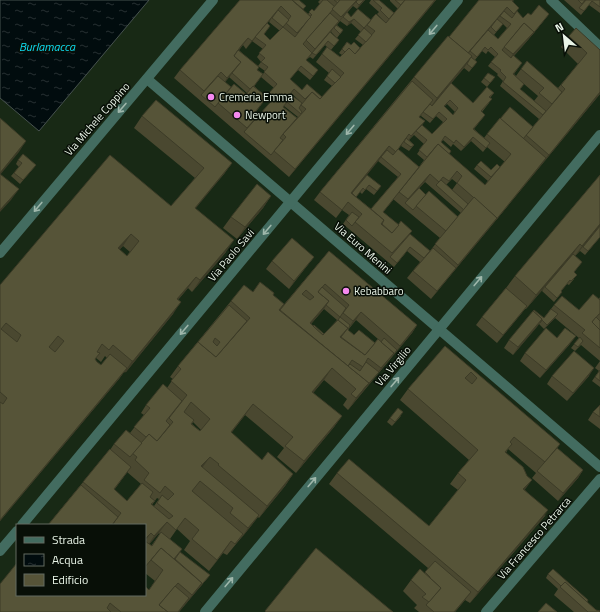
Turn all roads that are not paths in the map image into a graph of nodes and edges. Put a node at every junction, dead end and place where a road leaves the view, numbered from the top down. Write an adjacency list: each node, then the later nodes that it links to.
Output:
1 (213, 0): 5 (street, Via Michele Coppino)
2 (458, 0): 7 (street, Via Paolo Savi, one-way to 7)
3 (550, 0): 4 (street)
4 (600, 47)
5 (147, 79): 7 (street, Via Euro Menini); 8 (street, Via Michele Coppino, one-way to 8)
6 (600, 135): 9 (street, Via Virgilio, one-way to 6)
7 (290, 202): 9 (street, Via Euro Menini); 12 (street, Via Paolo Savi, one-way to 12)
8 (0, 253)
9 (438, 329): 10 (street, Via Euro Menini); 15 (street, Via Virgilio, one-way to 9)
10 (600, 466)
11 (600, 479): 16 (street, Via Francesco Petrarca)
12 (23, 524)
13 (16, 532): 14 (street)
14 (0, 552)
15 (205, 612)
16 (486, 612)

